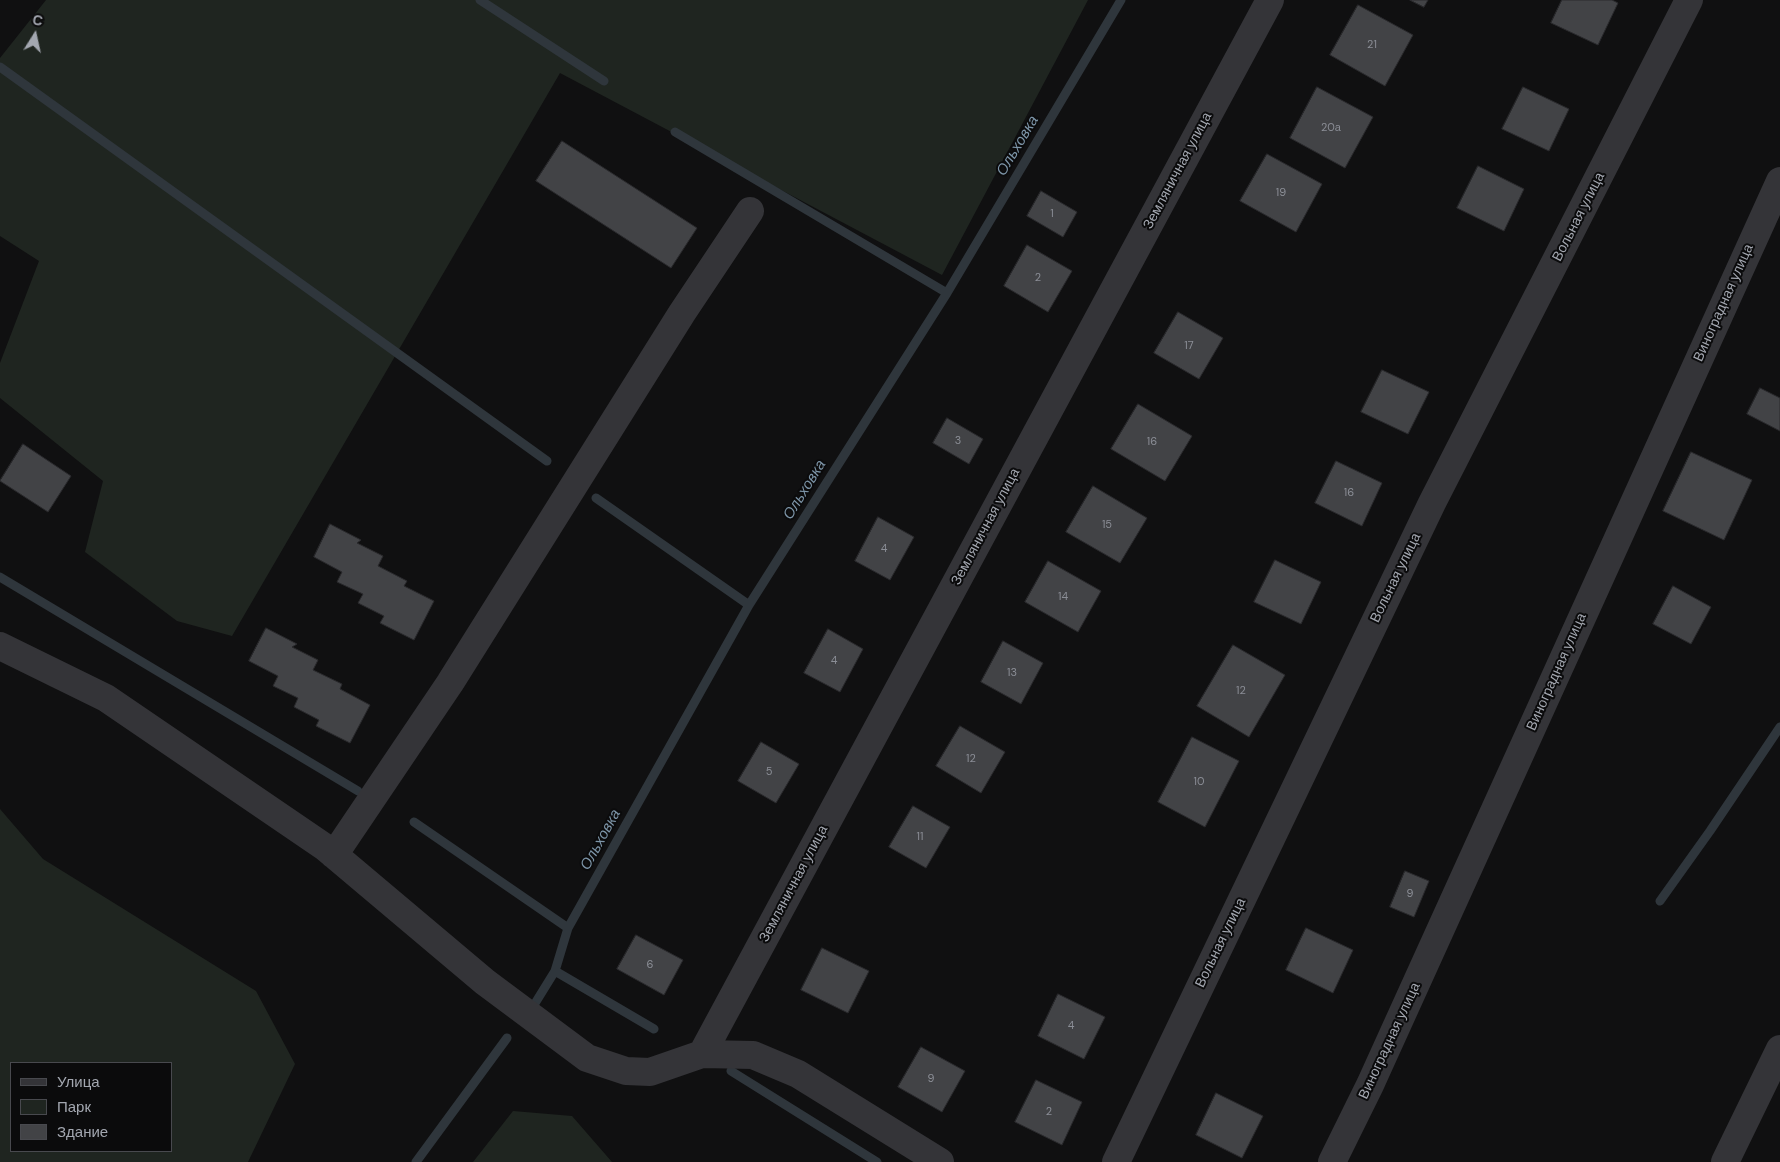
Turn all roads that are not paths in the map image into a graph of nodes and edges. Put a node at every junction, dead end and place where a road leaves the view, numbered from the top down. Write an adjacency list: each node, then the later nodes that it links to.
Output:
1 (1270, 0): 8 (street, Земляничная улица)
2 (1689, 0): 10 (street, Вольная улица)
3 (1780, 181): 11 (street, Виноградная улица)
4 (750, 211): 6 (street)
5 (0, 646): 6 (street)
6 (334, 855): 8 (street)
7 (1780, 1049): 12 (street)
8 (702, 1054): 9 (street)
9 (940, 1162)
10 (1116, 1162)
11 (1332, 1162)
12 (1725, 1162)

